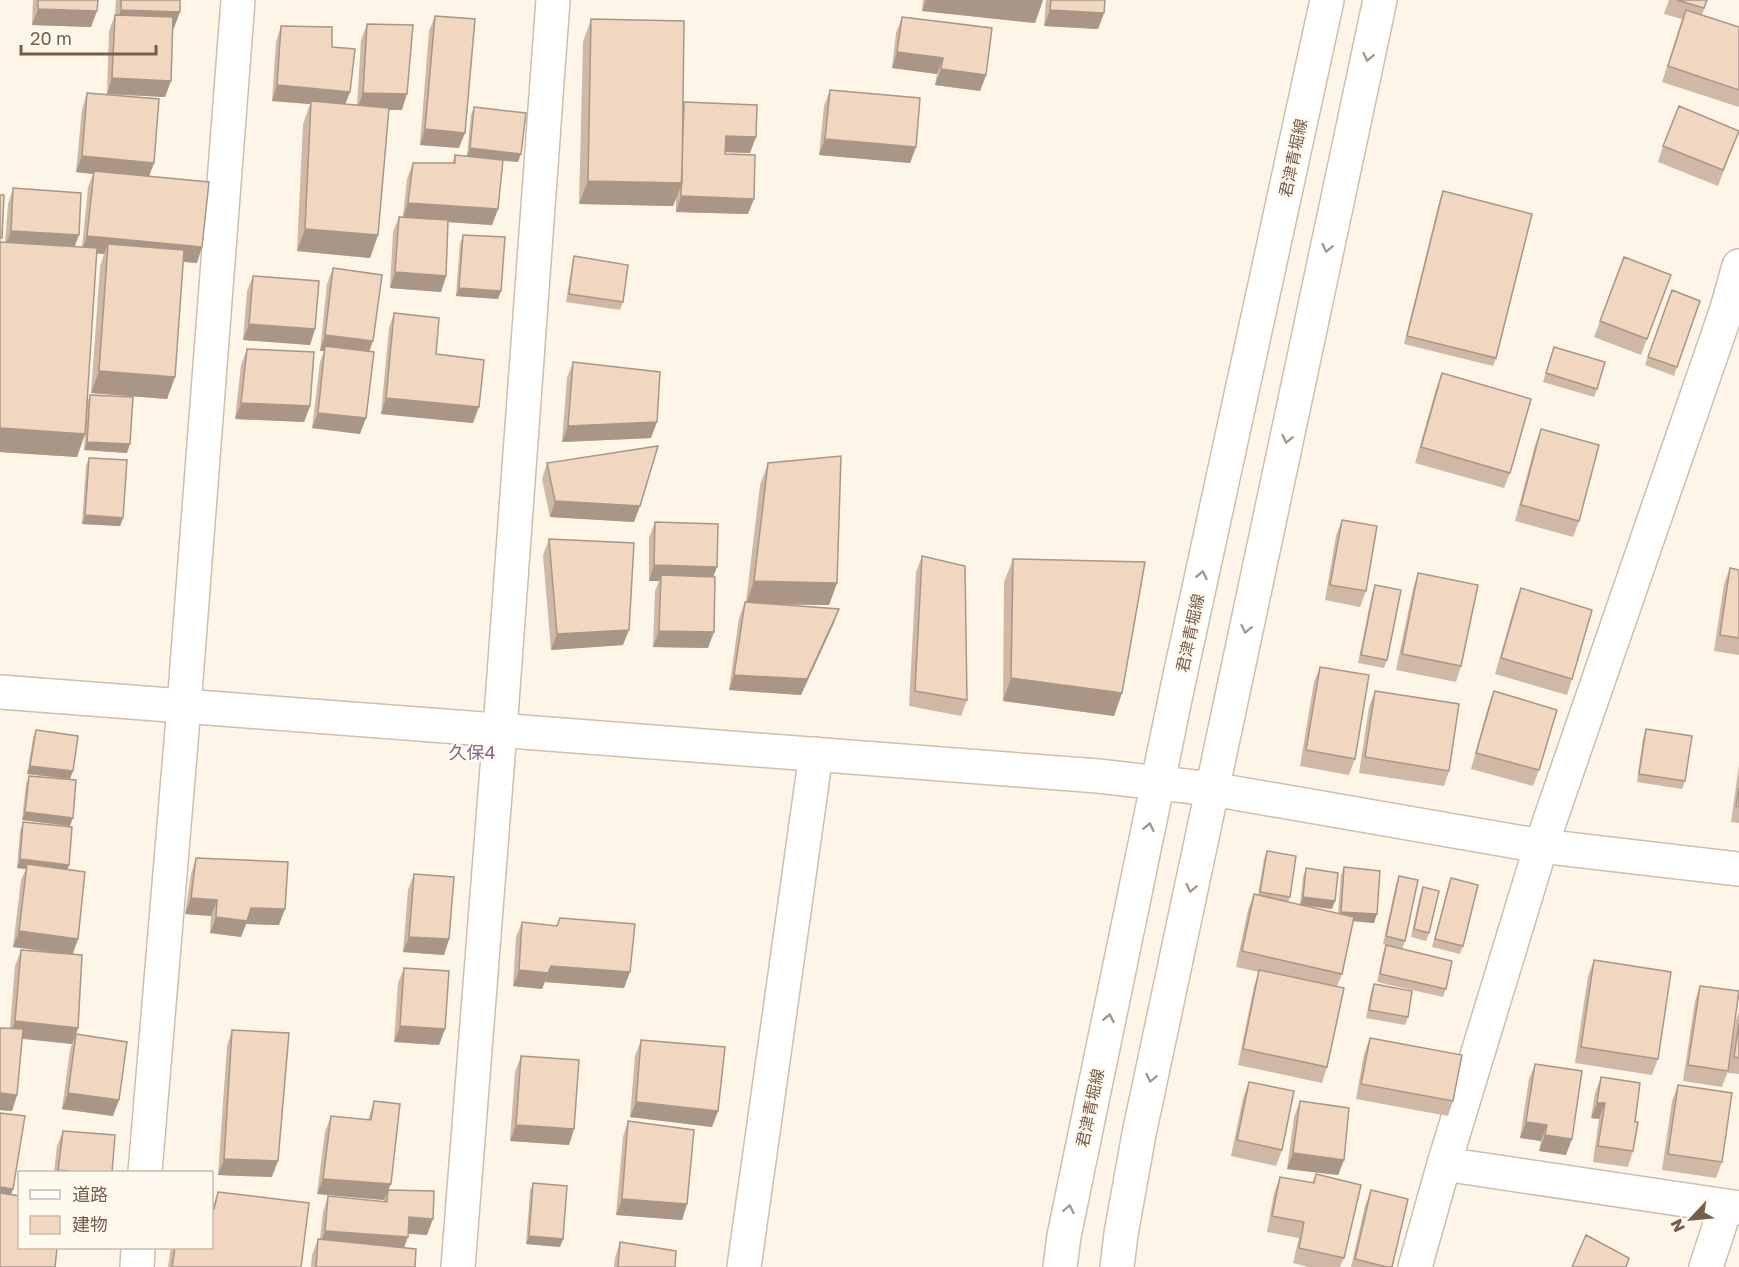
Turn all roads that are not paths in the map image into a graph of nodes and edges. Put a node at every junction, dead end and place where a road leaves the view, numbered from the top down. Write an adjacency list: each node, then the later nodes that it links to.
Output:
1 (238, 0): 8 (street)
2 (553, 0): 9 (street)
3 (1327, 0): 11 (street, 君津青堀線, one-way to 3)
4 (1380, 0): 12 (street, one-way to 12)
5 (1739, 266): 6 (street)
6 (1732, 312): 13 (street)
7 (0, 692): 8 (street)
8 (184, 706): 9 (street); 16 (street)
9 (500, 730): 10 (street); 20 (street)
10 (816, 754): 11 (street); 21 (street)
11 (1158, 784): 12 (street); 22 (street, 君津青堀線, one-way to 11)
12 (1212, 789): 13 (street); 23 (street, one-way to 23)
13 (1541, 846): 14 (street); 15 (street)
14 (1739, 869)
15 (1444, 1164): 17 (street); 24 (street)
16 (145, 1171)
17 (1733, 1207): 25 (street)
18 (138, 1249): 19 (street)
19 (137, 1267)
20 (458, 1267)
21 (744, 1267)
22 (1060, 1267)
23 (1117, 1267)
24 (1415, 1267)
25 (1706, 1267)

